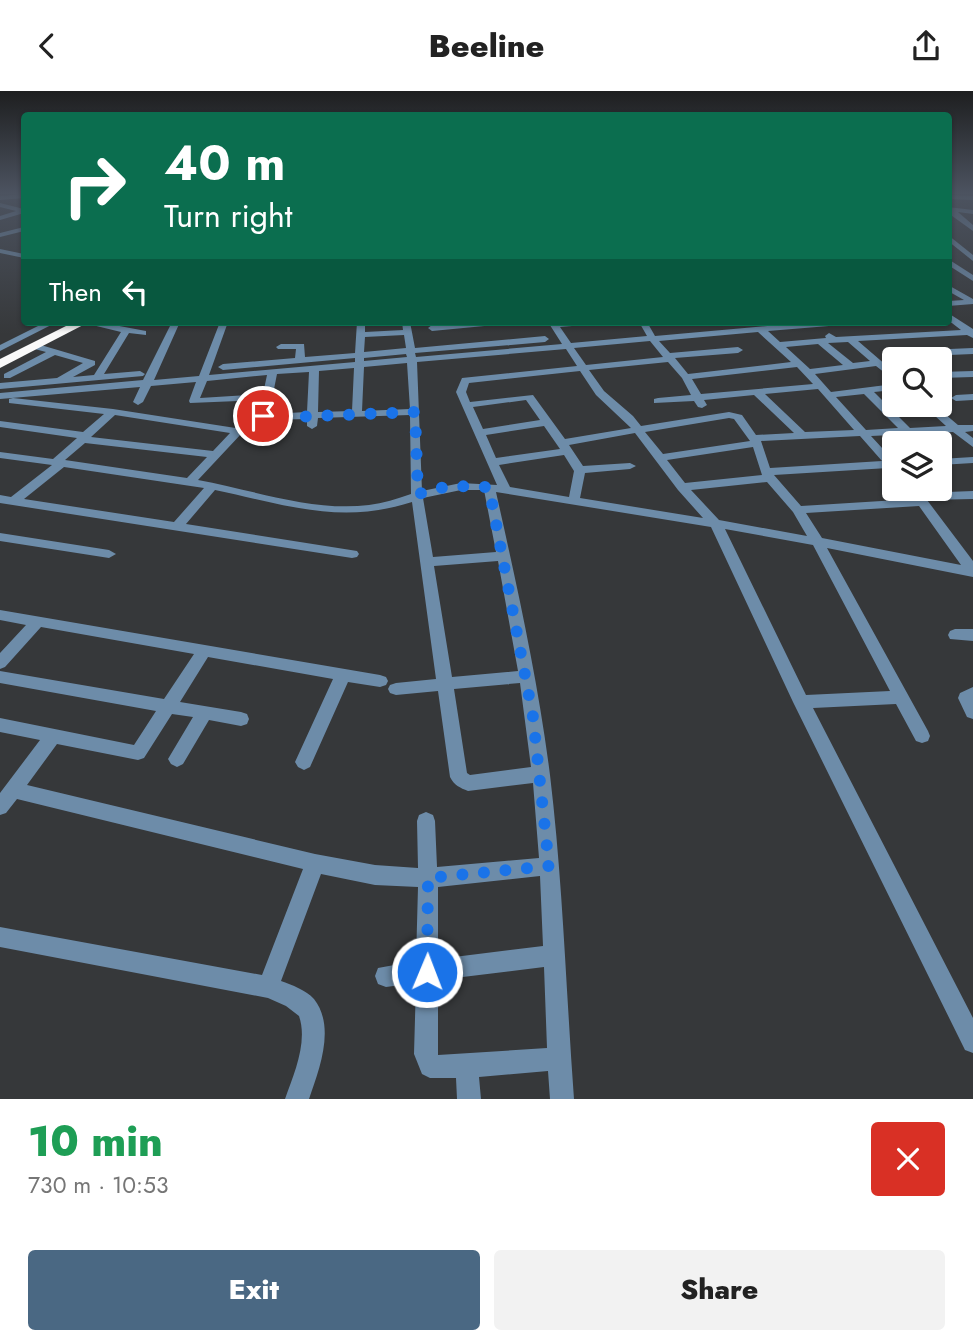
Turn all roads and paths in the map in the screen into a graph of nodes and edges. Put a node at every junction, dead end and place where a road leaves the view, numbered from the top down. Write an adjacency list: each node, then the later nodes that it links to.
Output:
1 (952, 240): 2 (street)
2 (963, 241)
3 (952, 242): 6 (street)
4 (0, 251): 5 (street)
5 (21, 255)
6 (973, 258)
7 (952, 263): 9 (street)
8 (952, 264): 10 (street)
9 (973, 265)
10 (972, 278)
11 (952, 289): 12 (street)
12 (952, 304)
13 (973, 310): 14 (street)
14 (952, 313)
15 (952, 317): 37 (street)
16 (952, 324): 37 (street)
17 (45, 326): 50 (street)
18 (57, 326): 56 (highway)
19 (76, 326): 47 (highway)
20 (105, 326): 33 (street)
21 (174, 326): 81 (street)
22 (222, 326): 73 (street)
23 (360, 326): 39 (street)
24 (447, 326): 31 (street)
25 (471, 326): 45 (street)
26 (555, 326): 42 (street)
27 (695, 326): 34 (street)
28 (794, 326): 32 (street)
29 (818, 326): 41 (street)
30 (407, 327): 39 (street); 55 (street)
31 (432, 328)
32 (760, 329): 35 (street); 46 (street)
33 (126, 330): 36 (street); 65 (street)
34 (648, 330): 35 (street); 42 (street); 58 (street)
35 (721, 332): 51 (street)
36 (143, 333)
37 (970, 333): 40 (street); 44 (street)
38 (300, 334): 48 (street)
39 (360, 335): 60 (street)
40 (850, 339): 41 (street); 63 (street)
41 (834, 340): 43 (street)
42 (568, 342): 45 (street); 57 (street); 68 (street)
43 (821, 342): 46 (street); 66 (street)
44 (973, 343)
45 (479, 344): 55 (street)
46 (780, 345): 64 (street)
47 (34, 346): 53 (street); 61 (highway)
48 (301, 346): 49 (street); 59 (street)
49 (281, 347)
50 (0, 348)
51 (738, 350): 58 (street); 70 (street)
52 (973, 351): 54 (street)
53 (54, 352): 62 (street); 78 (street)
54 (952, 352)
55 (412, 354): 57 (street); 60 (street); 100 (street)
56 (0, 355)
57 (464, 355): 82 (street)
58 (668, 358): 68 (street); 80 (street)
59 (300, 359): 60 (street); 73 (street)
60 (359, 359): 69 (street); 101 (street)
61 (0, 363)
62 (90, 363): 65 (street); 83 (street)
63 (878, 363): 66 (street); 67 (street)
64 (799, 364): 70 (street); 72 (street)
65 (104, 365): 79 (street)
66 (851, 366): 72 (street)
67 (882, 366)
68 (584, 367): 74 (street); 109 (street)
69 (314, 368): 71 (street); 104 (street)
70 (759, 370): 75 (street)
71 (273, 372): 73 (street); 91 (street)
72 (808, 372): 86 (street)
73 (203, 373): 81 (street); 91 (street)
74 (515, 374): 82 (street); 92 (street)
75 (728, 374): 80 (street); 88 (street)
76 (973, 374): 77 (street)
77 (952, 375)
78 (7, 376)
79 (98, 377): 81 (street); 83 (street)
80 (685, 377): 93 (street)
81 (150, 378): 90 (street); 97 (street)
82 (474, 378): 98 (street)
83 (59, 381): 84 (street)
84 (0, 386)
85 (882, 388): 87 (street)
86 (825, 390): 87 (street); 89 (street); 113 (street)
87 (866, 390): 110 (street)
88 (744, 393): 89 (street); 93 (street)
89 (758, 393): 116 (street)
90 (0, 397): 99 (street)
91 (267, 397): 104 (street)
92 (528, 397): 98 (street); 105 (street)
93 (697, 397): 96 (street); 102 (street)
94 (973, 397): 95 (street)
95 (956, 398)
96 (658, 401)
97 (138, 402)
98 (468, 405): 112 (street)
99 (113, 412): 115 (street); 122 (street)
100 (415, 412): 101 (street); 136 (street)
101 (358, 414): 104 (street)
102 (711, 417): 109 (street); 117 (street)
103 (943, 417): 107 (street)
104 (312, 420)
105 (548, 422): 112 (street); 119 (street)
106 (0, 424): 115 (street)
107 (956, 428): 108 (street); 111 (street); 118 (street)
108 (973, 428)
109 (638, 429): 119 (street); 123 (street)
110 (907, 431)
111 (920, 431)
112 (481, 433): 127 (street)
113 (863, 433): 114 (street); 116 (street); 120 (street)
114 (882, 433)
115 (83, 437): 122 (street); 126 (street)
116 (804, 437): 117 (street)
117 (756, 441): 123 (street); 131 (street)
118 (973, 445)
119 (564, 447): 127 (street); 130 (street)
120 (882, 454)
121 (0, 455): 126 (street)
122 (215, 455): 132 (street)
123 (661, 458): 134 (street)
124 (973, 460): 125 (street)
125 (952, 461)
126 (59, 462): 132 (street); 142 (street)
127 (494, 462): 135 (street)
128 (630, 466): 130 (street)
129 (882, 467): 131 (street)
130 (579, 470): 140 (street)
131 (767, 475): 134 (street); 144 (street)
132 (190, 482): 133 (street)
133 (212, 487): 136 (street); 146 (street)
134 (682, 487): 145 (street)
135 (497, 489): 136 (street); 140 (street); 151 (street)
136 (418, 494): 152 (street)
137 (952, 495): 138 (street)
138 (973, 495)
139 (0, 499): 142 (street)
140 (574, 500): 145 (street)
141 (882, 500): 144 (street)
142 (14, 501): 146 (street)
143 (921, 501): 153 (street)
144 (798, 510): 148 (street)
145 (716, 524): 148 (street); 168 (street)
146 (177, 526): 150 (street)
147 (0, 537): 149 (street)
148 (818, 544): 153 (street); 167 (street)
149 (109, 554)
150 (352, 554)
151 (503, 556): 152 (street); 161 (street)
152 (428, 562): 164 (street)
153 (973, 572)
154 (0, 615): 155 (street)
155 (38, 621): 158 (street); 159 (street)
156 (955, 635): 157 (street)
157 (973, 635)
158 (205, 650): 160 (street); 169 (street)
159 (0, 663)
160 (344, 675): 163 (street); 177 (street)
161 (526, 676): 164 (street); 178 (street)
162 (0, 677): 169 (street)
163 (380, 681)
164 (446, 685): 165 (street); 178 (street)
165 (396, 689)
166 (973, 694): 170 (street)
167 (901, 697): 168 (street); 174 (street)
168 (801, 702): 190 (street)
169 (169, 707): 171 (street); 175 (street)
170 (973, 712)
171 (205, 713): 172 (street); 176 (street)
172 (241, 719)
173 (0, 725): 175 (street)
174 (922, 736)
175 (52, 738): 179 (street)
176 (177, 759)
177 (304, 762)
178 (541, 775): 183 (street)
179 (13, 790): 180 (street); 182 (street)
180 (0, 807)
181 (426, 821): 184 (street)
182 (315, 863): 184 (street); 189 (street)
183 (549, 866): 184 (street); 186 (street)
184 (428, 878): 187 (street)
185 (0, 937): 189 (street)
186 (554, 955): 187 (street); 191 (street)
187 (427, 972): 188 (street); 192 (street)
188 (386, 976)
189 (268, 987): 193 (street)
190 (973, 1042)
191 (559, 1059): 192 (street); 195 (street)
192 (467, 1066): 194 (street)
193 (297, 1099)
194 (469, 1099)
195 (562, 1099)

